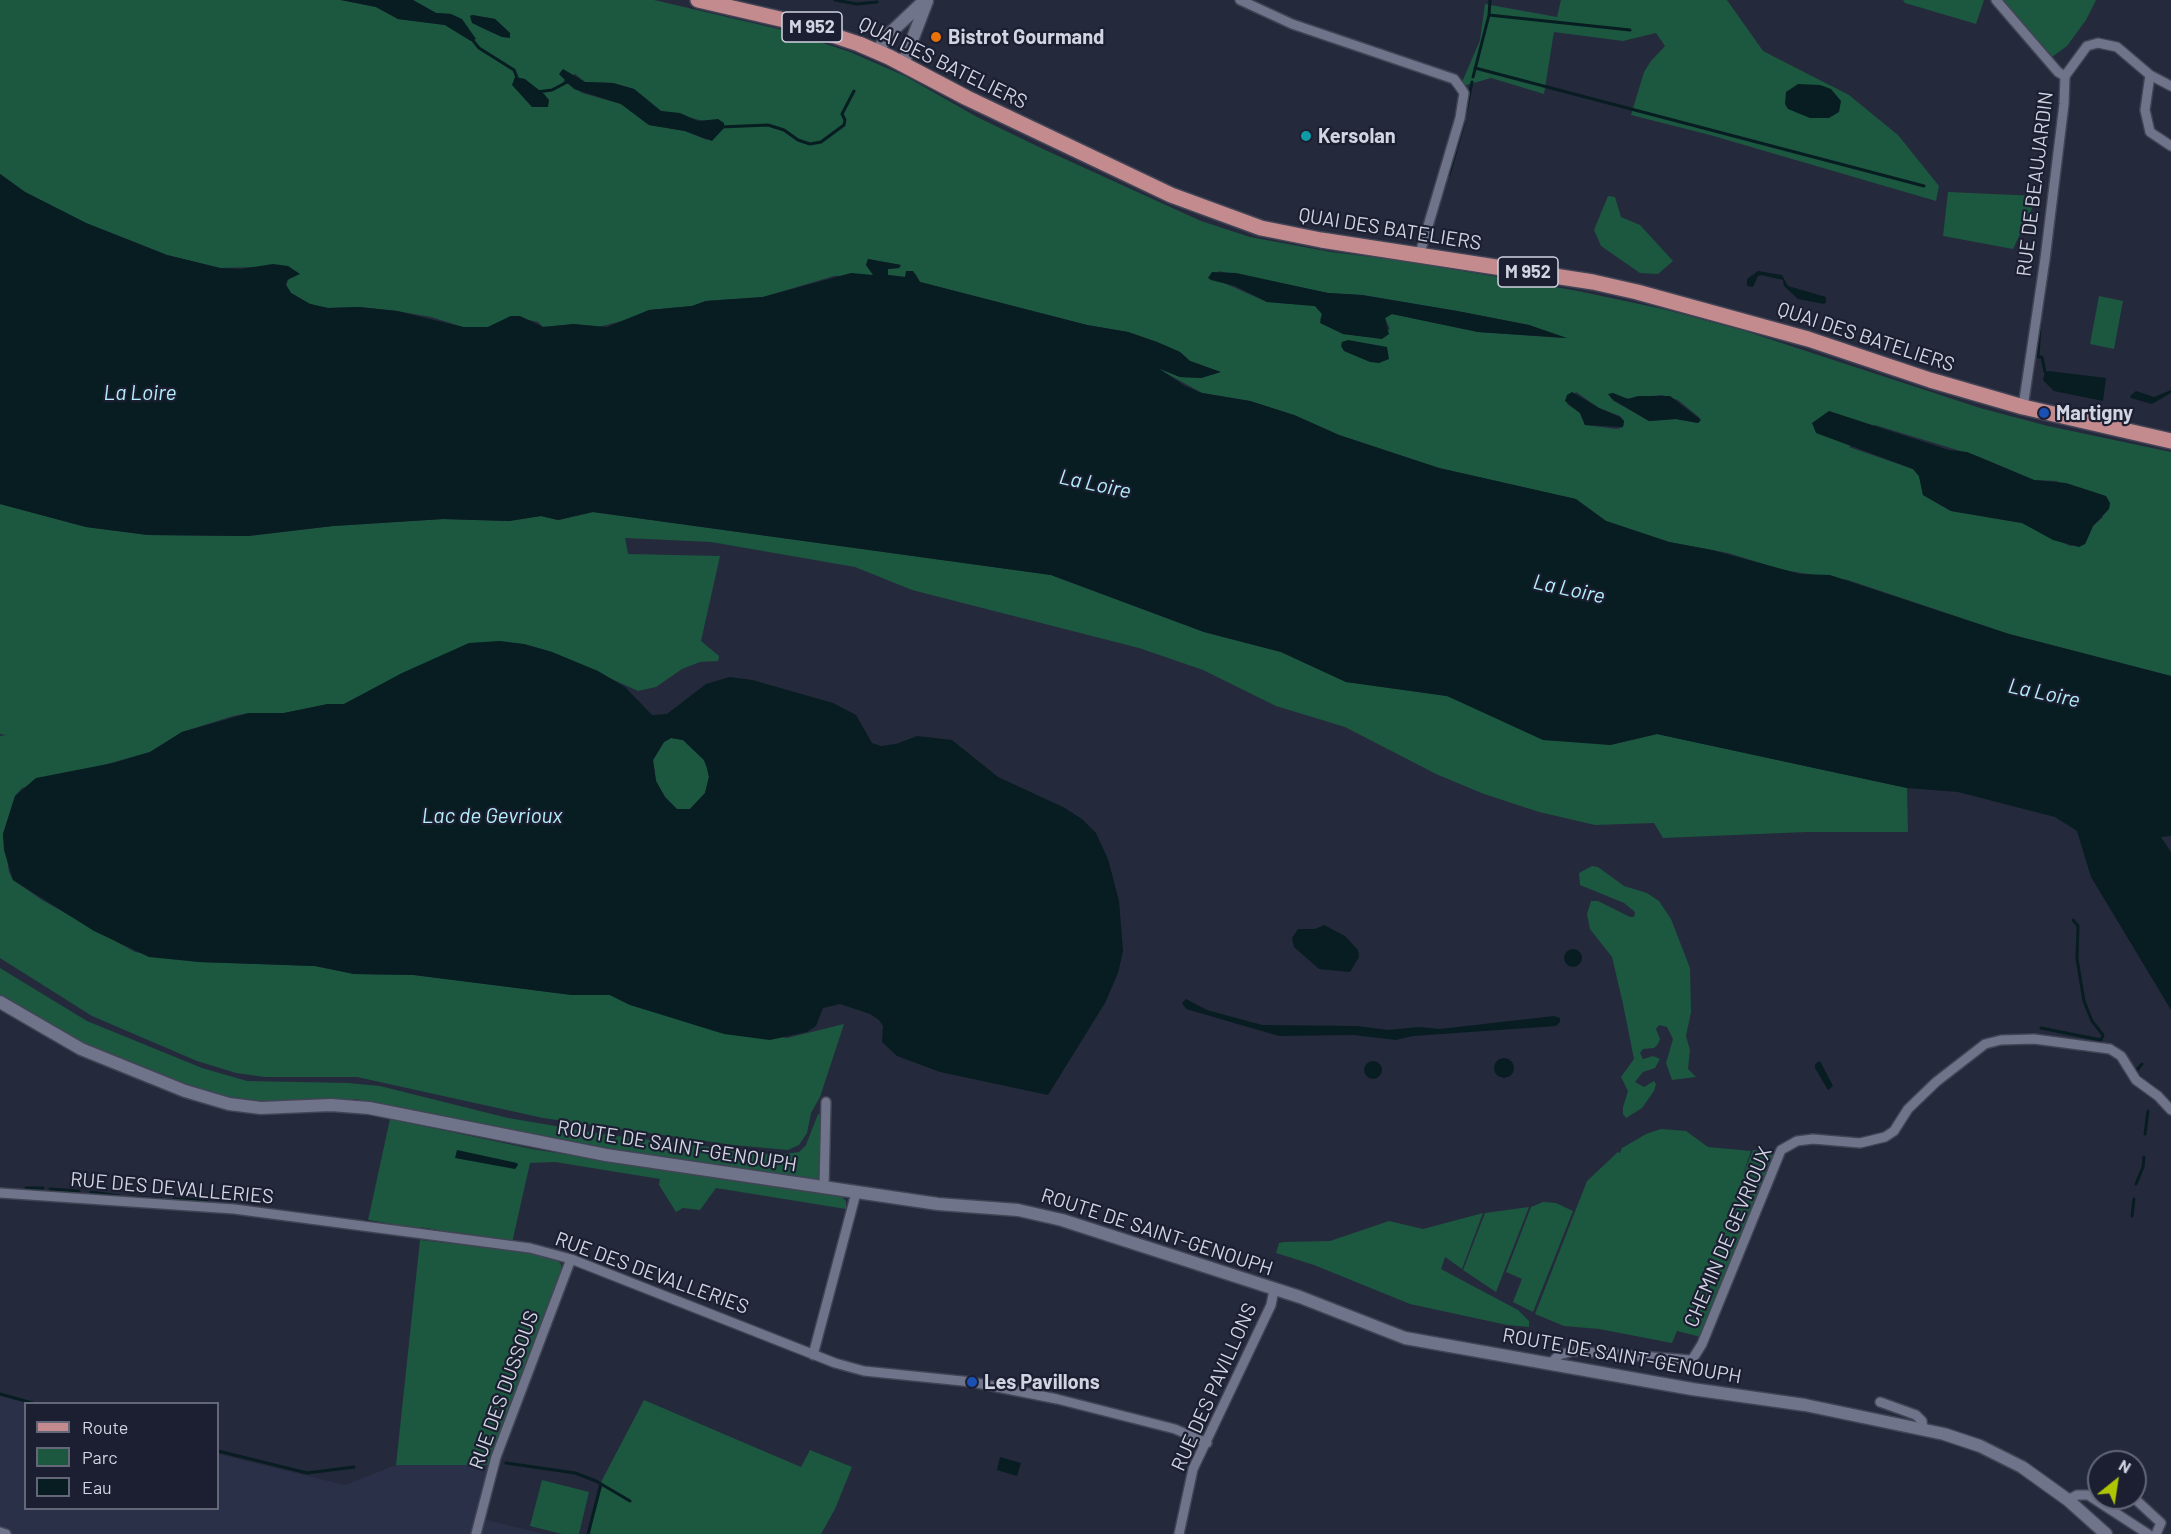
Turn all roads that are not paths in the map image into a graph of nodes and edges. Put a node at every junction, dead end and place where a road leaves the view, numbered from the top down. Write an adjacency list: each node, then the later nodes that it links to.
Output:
1 (698, 0): 5 (main road, QUAI DES BATELIERS / M 952)
2 (926, 0): 5 (street); 6 (street)
3 (1240, 0): 11 (street)
4 (1996, 0): 8 (street)
5 (877, 52): 6 (main road, QUAI DES BATELIERS / M 952)
6 (903, 64): 11 (main road, QUAI DES BATELIERS / M 952)
7 (2150, 75): 8 (street, RUE DE BEAUJARDIN); 9 (street, RUE DE BEAUJARDIN); 10 (street)
8 (2065, 76): 12 (street, RUE DE BEAUJARDIN)
9 (2171, 86)
10 (2171, 146)
11 (1420, 253): 12 (main road, QUAI DES BATELIERS / M 952)
12 (2023, 407): 13 (main road, QUAI DES BATELIERS / M 952)
13 (2171, 441)
14 (0, 1002): 17 (street, ROUTE DE SAINT-GENOUPH)
15 (826, 1102): 17 (street)
16 (2171, 1110): 23 (street, CHEMIN DE GEVRIOUX)
17 (824, 1188): 19 (street, ROUTE DE SAINT-GENOUPH)
18 (0, 1193): 20 (street, RUE DES DEVALLERIES)
19 (856, 1193): 21 (street, ROUTE DE SAINT-GENOUPH); 22 (street)
20 (571, 1259): 22 (street, RUE DES DEVALLERIES); 31 (street, RUE DES DUSSOUS)
21 (1274, 1290): 23 (street, ROUTE DE SAINT-GENOUPH); 26 (street, RUE DES PAVILLONS)
22 (813, 1355): 26 (street, RUE DES DEVALLERIES)
23 (1551, 1363): 25 (street, ROUTE DE SAINT-GENOUPH)
24 (1880, 1402): 25 (street)
25 (1923, 1429): 27 (street, ROUTE DE SAINT-GENOUPH)
26 (1207, 1443): 32 (street, RUE DES PAVILLONS)
27 (2068, 1500): 33 (street, ROUTE DE SAINT-GENOUPH); 34 (street)
28 (2147, 1510): 35 (street)
29 (0, 1532): 30 (street)
30 (6, 1534)
31 (476, 1534)
32 (1179, 1534)
33 (2106, 1534)
34 (2148, 1534)
35 (2156, 1534)

